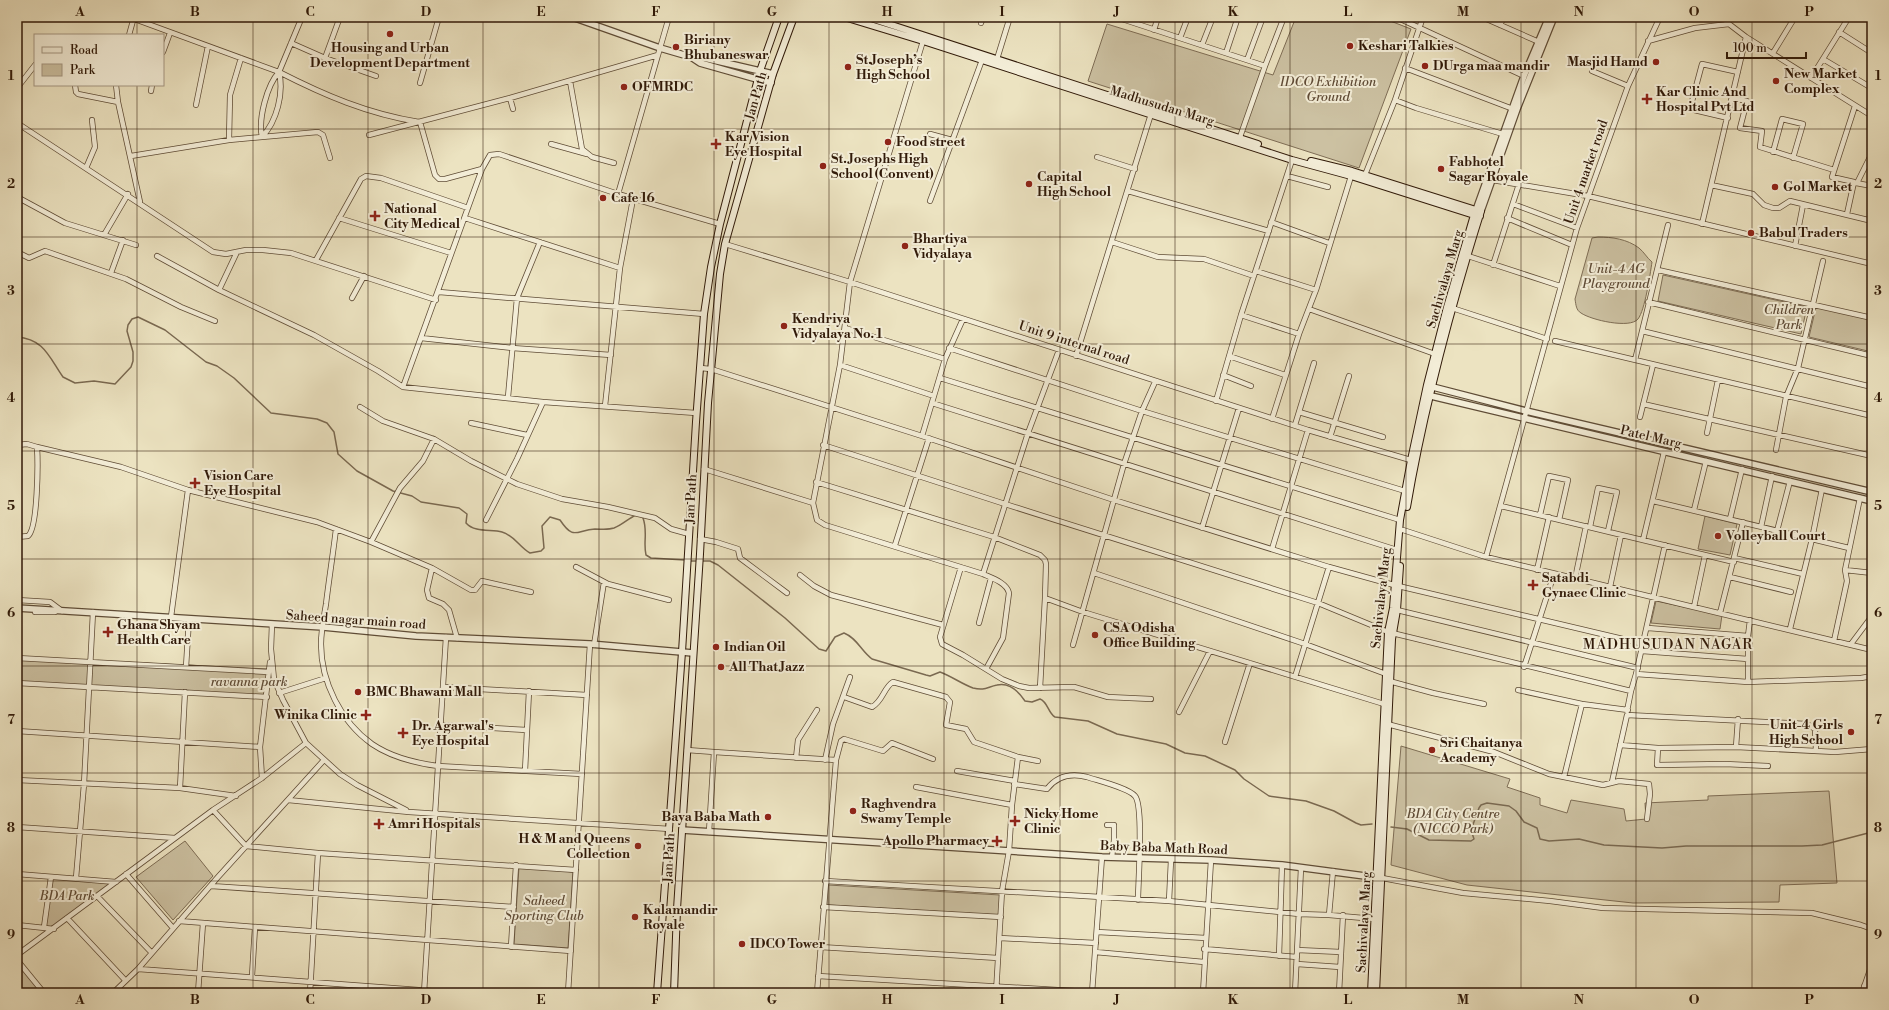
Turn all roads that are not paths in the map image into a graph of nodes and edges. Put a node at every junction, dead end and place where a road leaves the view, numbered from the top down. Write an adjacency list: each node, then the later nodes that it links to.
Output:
1 (302, 17): 44 (street)
2 (340, 17): 55 (street)
3 (439, 17): 73 (street)
4 (572, 17): 47 (street)
5 (669, 17): 47 (street)
6 (779, 17): 63 (main road, Jan Path)
7 (794, 17): 67 (main road, Jan Path)
8 (844, 17): 41 (main road, Madhusudan Marg)
9 (867, 17): 30 (main road, Madhusudan Marg)
10 (983, 17): 31 (street)
11 (1010, 17): 56 (street)
12 (1116, 17): 35 (street)
13 (1158, 17): 35 (street)
14 (1188, 17): 40 (street)
15 (1213, 17): 45 (street)
16 (1238, 17): 49 (street)
17 (1263, 17): 59 (street)
18 (1284, 17): 61 (street)
19 (1396, 17): 34 (street)
20 (1423, 17): 34 (street)
21 (1482, 17): 33 (street)
22 (1504, 17): 33 (street)
23 (1549, 17): 43 (street, Sachivalaya Marg)
24 (1554, 17): 98 (street, Sachivalaya Marg)
25 (1660, 17): 42 (street, Unit 4 market road)
26 (1723, 17): 32 (street)
27 (1795, 17): 50 (street)
28 (1849, 17): 36 (street)
29 (132, 18): 37 (street); 38 (street)
30 (880, 19): 56 (main road, Madhusudan Marg)
31 (981, 23)
32 (1729, 24): 39 (street); 42 (street)
33 (1500, 25): 43 (street)
34 (1418, 26): 62 (street); 69 (street)
35 (1154, 30): 40 (street)
36 (1839, 32): 51 (street); 57 (street)
37 (170, 33): 46 (street); 48 (street)
38 (129, 34)
39 (1746, 37): 50 (street); 66 (street)
40 (1180, 38): 45 (street)
41 (924, 41): 58 (main road, Madhusudan Marg); 172 (street)
42 (1648, 41): 78 (street, Unit 4 market road)
43 (1539, 42): 69 (street, Sachivalaya Marg)
44 (291, 43): 55 (street); 65 (street)
45 (1202, 45): 49 (street)
46 (208, 46): 54 (street); 86 (street)
47 (660, 48): 52 (street); 53 (street)
48 (164, 49)
49 (1226, 53): 59 (street)
50 (1772, 53): 70 (street)
51 (1872, 53)
52 (658, 54): 72 (street); 128 (street)
53 (691, 57): 63 (street); 71 (street)
54 (241, 58): 65 (street); 101 (street)
55 (325, 58): 68 (street)
56 (998, 59): 100 (main road, Madhusudan Marg)
57 (1823, 59): 70 (street); 79 (street)
58 (982, 60): 90 (main road, Madhusudan Marg); 102 (street)
59 (1247, 60): 61 (street)
60 (34, 66): 80 (street)
61 (1265, 66): 100 (street)
62 (1405, 68): 84 (street); 89 (street)
63 (760, 71): 67 (street); 71 (main road, Jan Path)
64 (1592, 71): 78 (street)
65 (279, 72): 94 (street); 99 (street); 99 (street)
66 (1738, 72): 83 (street); 92 (street)
67 (773, 74): 74 (main road, Jan Path)
68 (376, 76)
69 (1524, 76): 89 (street, Sachivalaya Marg)
70 (1811, 78): 87 (street)
71 (758, 80): 74 (street); 144 (main road, Jan Path)
72 (570, 81): 82 (street); 106 (street)
73 (420, 83)
74 (771, 83): 154 (main road, Jan Path)
75 (75, 86): 85 (street)
76 (116, 86): 85 (street)
77 (152, 86): 81 (street)
78 (1628, 86): 129 (street, Unit 4 market road)
79 (1871, 87)
80 (17, 88)
81 (151, 90)
82 (510, 98): 88 (street); 94 (street)
83 (1732, 98): 92 (street); 104 (street)
84 (1395, 100): 98 (street); 118 (street)
85 (118, 102): 107 (street)
86 (196, 105)
87 (1854, 106): 91 (street); 116 (street)
88 (513, 108)
89 (1512, 109): 98 (street, Sachivalaya Marg)
90 (1151, 114): 111 (main road, Madhusudan Marg); 115 (street)
91 (1872, 116)
92 (1728, 118): 123 (street)
93 (92, 120): 113 (street)
94 (420, 122): 97 (street); 114 (street)
95 (17, 123): 113 (street)
96 (930, 134): 102 (street)
97 (369, 135)
98 (1505, 135): 120 (street, Sachivalaya Marg); 137 (street, Sachivalaya Marg)
99 (262, 137): 101 (street); 109 (street)
100 (1240, 137): 117 (main road, Madhusudan Marg)
101 (229, 140): 107 (street)
102 (952, 140): 132 (street)
103 (551, 144): 106 (street)
104 (1773, 152): 110 (street); 110 (street)
105 (1872, 153): 121 (street)
106 (587, 154): 112 (street)
107 (131, 156): 133 (street)
108 (1097, 157): 115 (street)
109 (330, 158)
110 (1793, 158): 116 (street)
111 (1292, 160): 117 (main road, Madhusudan Marg); 119 (street)
112 (614, 162)
113 (86, 168): 127 (street)
114 (482, 169): 128 (street); 136 (street)
115 (1135, 169): 126 (street)
116 (1834, 170): 121 (street)
117 (1352, 173): 118 (main road, Madhusudan Marg); 137 (main road, Madhusudan Marg); 153 (street)
118 (1365, 175): 137 (main road, Madhusudan Marg)
119 (1287, 176): 125 (street); 143 (street)
120 (1492, 180): 122 (street); 137 (street, Sachivalaya Marg)
121 (1856, 183): 124 (street); 138 (street)
122 (1519, 184): 129 (street); 134 (street)
123 (1711, 185): 135 (street); 145 (street)
124 (1872, 186)
125 (1328, 187)
126 (1128, 191): 148 (street); 152 (street)
127 (128, 194): 133 (street); 149 (street)
128 (618, 194): 131 (street)
129 (1588, 196): 145 (street); 147 (street, Unit 4 market road)
130 (17, 197): 149 (street)
131 (633, 199): 144 (street); 167 (street)
132 (930, 201)
133 (140, 202): 159 (street)
134 (1513, 204): 141 (street); 147 (street)
135 (1803, 205): 138 (street); 157 (street)
136 (468, 208): 139 (street); 140 (street)
137 (1478, 213): 161 (main road, Sachivalaya Marg)
138 (1847, 214): 142 (street)
139 (340, 218): 160 (street); 163 (street)
140 (465, 218): 151 (street); 160 (street)
141 (1507, 218): 156 (street); 166 (street)
142 (1872, 221)
143 (1271, 222): 148 (street); 153 (street)
144 (720, 224): 185 (main road, Jan Path)
145 (1702, 224): 157 (street)
146 (1668, 225): 168 (street)
147 (1577, 228): 156 (street, Unit 4 market road)
148 (1268, 231): 170 (street)
149 (104, 235): 150 (street)
150 (123, 240): 155 (street); 169 (street)
151 (540, 242): 167 (street); 178 (street)
152 (1112, 242): 170 (street); 202 (street)
153 (1329, 243): 175 (street)
154 (725, 244): 172 (street, Unit 9 internal road); 212 (main road, Jan Path)
155 (136, 245)
156 (1572, 246): 173 (street, Unit 4 market road)
157 (1795, 246): 165 (street)
158 (17, 252): 169 (street)
159 (236, 252): 163 (street); 174 (street)
160 (451, 253): 176 (street)
161 (1466, 255): 166 (street); 183 (main road, Sachivalaya Marg)
162 (157, 256): 174 (street)
163 (316, 260): 171 (street)
164 (1823, 261): 182 (street)
165 (1872, 264)
166 (1493, 265): 173 (street)
167 (620, 268): 181 (street)
168 (1658, 270): 180 (street); 182 (street)
169 (111, 273): 189 (street)
170 (1255, 273): 175 (street); 186 (street)
171 (364, 276): 177 (street); 179 (street)
172 (850, 282): 188 (street, Unit 9 internal road); 190 (street)
173 (1560, 286): 194 (street, Unit 4 market road)
174 (219, 290): 222 (street)
175 (1316, 290): 184 (street)
176 (438, 292): 178 (street); 179 (street)
177 (352, 298)
178 (517, 298): 181 (street); 197 (street)
179 (436, 300): 193 (street)
180 (1648, 302): 191 (street); 195 (street)
181 (616, 305): 185 (street); 201 (street)
182 (1813, 305): 187 (street); 195 (street)
183 (1450, 307): 194 (street); 200 (main road, Sachivalaya Marg); 221 (main road, Sachivalaya Marg)
184 (1308, 310): 192 (street); 200 (street)
185 (704, 314): 210 (main road, Jan Path)
186 (1241, 315): 192 (street); 203 (street)
187 (1872, 318)
188 (963, 319): 198 (street); 199 (street, Unit 9 internal road)
189 (215, 321)
190 (846, 328): 205 (street); 209 (street)
191 (1642, 331): 206 (street); 211 (street)
192 (1299, 334): 214 (street)
193 (421, 338): 197 (street); 222 (street)
194 (1547, 339): 238 (street, Unit 4 market road)
195 (1805, 340): 204 (street); 211 (street)
196 (1555, 341): 206 (street)
197 (512, 348): 201 (street); 227 (street)
198 (949, 348): 205 (street); 217 (street)
199 (1059, 350): 202 (street, Unit 9 internal road); 217 (street)
200 (1435, 354): 221 (main road, Sachivalaya Marg)
201 (610, 355): 232 (street)
202 (1076, 356): 219 (street, Unit 9 internal road)
203 (1229, 356): 213 (street); 214 (street)
204 (1872, 356)
205 (945, 359): 216 (street)
206 (1635, 360): 208 (street)
207 (1314, 363): 239 (street)
208 (1653, 364): 218 (street); 231 (street)
209 (840, 365): 225 (street); 234 (street)
210 (700, 368): 212 (street); 240 (main road, Jan Path)
211 (1798, 368): 223 (street); 226 (street)
212 (711, 369): 234 (street); 272 (main road, Jan Path)
213 (1223, 375): 220 (street); 228 (street)
214 (1285, 375): 243 (street)
215 (1349, 376): 247 (street)
216 (940, 378): 225 (street); 235 (street)
217 (1047, 380): 235 (street); 237 (street)
218 (1718, 380): 226 (street); 245 (street)
219 (1155, 382): 228 (street, Unit 9 internal road); 237 (street)
220 (1251, 386)
221 (1430, 386): 224 (main road, Sachivalaya Marg); 238 (street, Patel Marg)
222 (404, 387): 227 (street)
223 (1872, 387)
224 (1428, 395): 244 (street, Patel Marg); 268 (main road, Sachivalaya Marg)
225 (934, 396): 230 (street)
226 (1786, 397): 241 (street); 255 (street)
227 (508, 398): 229 (street)
228 (1216, 401): 236 (street, Unit 9 internal road)
229 (543, 402): 232 (street); 252 (street)
230 (932, 404): 250 (street); 253 (street)
231 (1643, 404): 242 (street); 245 (street)
232 (605, 406): 240 (street)
233 (360, 407): 260 (street)
234 (832, 407): 253 (street); 262 (street)
235 (1037, 408): 250 (street); 256 (street)
236 (1239, 408): 243 (street, Unit 9 internal road); 254 (street)
237 (1142, 411): 254 (street); 256 (street)
238 (1526, 411): 244 (street, Unit 4 market road); 285 (street, Patel Marg)
239 (1299, 412): 247 (street); 248 (street)
240 (696, 413): 310 (main road, Jan Path)
241 (1872, 416)
242 (1640, 417)
243 (1272, 418): 248 (street, Unit 9 internal road)
244 (1524, 419): 265 (street, Patel Marg); 292 (street, Unit 4 market road)
245 (1710, 420): 251 (street); 255 (street)
246 (471, 422): 252 (street)
247 (1335, 423): 257 (street); 258 (street)
248 (1295, 425): 249 (street, Unit 9 internal road)
249 (1308, 430): 257 (street, Unit 9 internal road); 267 (street)
250 (1028, 433): 270 (street); 273 (street)
251 (1707, 433)
252 (527, 435): 277 (street)
253 (922, 436): 259 (street)
254 (1230, 436): 267 (street); 271 (street)
255 (1779, 436): 264 (street); 266 (street)
256 (1134, 437): 270 (street); 271 (street)
257 (1330, 437): 268 (street, Unit 9 internal road)
258 (1383, 437)
259 (930, 438): 273 (street); 275 (street)
260 (434, 439): 277 (street); 318 (street)
261 (17, 444): 263 (street)
262 (823, 444): 275 (street); 279 (street)
263 (37, 447): 282 (street); 313 (street)
264 (1776, 450)
265 (1664, 452): 269 (street, Patel Marg); 288 (street)
266 (1872, 456)
267 (1298, 458): 280 (street); 284 (street)
268 (1413, 461): 284 (main road, Sachivalaya Marg); 307 (main road, Sachivalaya Marg)
269 (1706, 461): 274 (street, Patel Marg); 294 (street)
270 (1124, 464): 283 (street); 287 (street)
271 (1222, 465): 280 (street); 283 (street)
272 (704, 468): 290 (street); 315 (main road, Jan Path)
273 (1017, 468): 287 (street); 291 (street)
274 (1742, 469): 276 (street, Patel Marg); 298 (street)
275 (918, 475): 291 (street); 293 (street)
276 (1772, 476): 278 (street, Patel Marg); 304 (street)
277 (507, 479): 299 (street); 310 (street)
278 (1790, 481): 281 (street, Patel Marg); 309 (street)
279 (816, 482): 290 (street); 293 (street)
280 (1290, 486): 295 (street); 300 (street)
281 (1822, 489): 286 (street, Patel Marg); 316 (street)
282 (188, 490): 306 (street); 361 (street)
283 (1214, 491): 295 (street); 305 (street)
284 (1405, 491): 300 (main road, Sachivalaya Marg)
285 (1872, 492)
286 (1860, 498): 289 (street, Patel Marg); 321 (street)
287 (1114, 500): 305 (street); 311 (street)
288 (1653, 501): 294 (street); 317 (street)
289 (1872, 501)
290 (813, 503): 319 (street)
291 (1005, 504): 311 (street); 314 (street)
292 (1501, 506): 296 (street); 325 (street, Unit 4 market road)
293 (906, 510): 314 (street); 319 (street)
294 (1694, 510): 298 (street)
295 (1283, 514): 322 (street); 323 (street)
296 (1540, 515): 297 (street); 301 (street)
297 (1549, 517): 301 (street); 331 (street)
298 (1730, 519): 302 (street)
299 (486, 520)
300 (1400, 520): 323 (main road, Sachivalaya Marg)
301 (1559, 520): 303 (street)
302 (1743, 522): 304 (street); 326 (street)
303 (1588, 526): 308 (street); 308 (street); 341 (street)
304 (1761, 527): 309 (street)
305 (1202, 528): 322 (street)
306 (336, 529): 318 (street); 368 (street)
307 (1403, 530): 325 (street); 343 (main road, Sachivalaya Marg)
308 (1608, 531): 312 (street)
309 (1777, 531): 316 (street)
310 (689, 534): 386 (main road, Jan Path)
311 (1105, 535): 335 (street); 352 (street)
312 (1621, 535): 317 (street); 344 (street)
313 (17, 537)
314 (994, 537): 334 (street); 348 (street)
315 (700, 539): 347 (street); 387 (main road, Jan Path)
316 (1812, 539): 321 (street); 337 (street)
317 (1643, 540): 320 (street)
318 (371, 542): 330 (street)
319 (895, 545): 328 (street)
320 (1665, 545): 324 (street); 349 (street)
321 (1849, 548): 332 (street)
322 (1272, 549): 329 (street)
323 (1397, 550): 343 (main road, Sachivalaya Marg)
324 (1705, 555): 326 (street); 353 (street)
325 (1486, 558): 331 (street)
326 (1734, 560): 337 (street); 339 (street)
327 (576, 567): 342 (street)
328 (961, 567): 334 (street); 367 (street)
329 (1329, 567): 343 (street); 352 (street)
330 (432, 568): 345 (street); 374 (street)
331 (1537, 570): 336 (street)
332 (1844, 570): 333 (street); 375 (street)
333 (1872, 573)
334 (983, 574): 340 (street)
335 (1094, 574): 358 (street); 378 (street)
336 (1554, 574): 341 (street); 363 (street)
337 (1803, 574): 370 (street)
338 (800, 575): 367 (street)
339 (1730, 577): 346 (street); 359 (street)
340 (992, 578): 365 (street); 395 (street)
341 (1574, 579): 344 (street)
342 (604, 582): 351 (street); 377 (street)
343 (1396, 585): 356 (main road, Sachivalaya Marg); 363 (street); 371 (main road, Sachivalaya Marg)
344 (1610, 587): 349 (street)
345 (531, 592)
346 (1791, 592)
347 (787, 594)
348 (1045, 598): 358 (street); 407 (street)
349 (1654, 598): 353 (street); 369 (street)
350 (17, 600): 355 (street)
351 (669, 600)
352 (1318, 603): 371 (street); 378 (street)
353 (1694, 607): 359 (street)
354 (17, 609): 355 (street, Saheed nagar main road)
355 (63, 610): 357 (street, Saheed nagar main road)
356 (1397, 610): 371 (main road, Sachivalaya Marg); 376 (street)
357 (93, 612): 361 (street, Saheed nagar main road); 390 (street)
358 (1082, 612): 381 (street); 384 (street)
359 (1720, 613): 364 (street)
360 (1872, 616): 380 (street)
361 (171, 618): 362 (street, Saheed nagar main road)
362 (189, 619): 366 (street, Saheed nagar main road); 392 (street)
363 (1540, 620): 376 (street); 379 (street)
364 (1750, 620): 370 (street); 372 (street)
365 (979, 623)
366 (272, 624): 368 (street, Saheed nagar main road); 382 (street)
367 (943, 625): 395 (street)
368 (323, 628): 373 (street, Saheed nagar main road); 400 (street)
369 (1648, 628): 372 (street); 379 (street)
370 (1790, 629): 375 (street)
371 (1390, 632): 393 (street); 402 (main road, Sachivalaya Marg)
372 (1748, 636): 389 (street)
373 (446, 637): 374 (street, Saheed nagar main road); 406 (street)
374 (457, 638): 377 (street, Saheed nagar main road)
375 (1834, 641): 380 (street)
376 (1532, 643): 393 (street); 394 (street)
377 (592, 644): 386 (street, Saheed nagar main road); 413 (street)
378 (1305, 644): 401 (street); 402 (street)
379 (1644, 644): 385 (street)
380 (1851, 644): 383 (street)
381 (1073, 645)
382 (271, 649): 396 (street); 412 (street)
383 (1872, 650)
384 (1210, 651): 391 (street); 421 (street)
385 (1642, 651): 389 (street); 394 (street)
386 (682, 652): 387 (street, Saheed nagar main road); 470 (main road, Jan Path)
387 (693, 653): 437 (main road, Jan Path)
388 (17, 658): 390 (street)
389 (1748, 659): 403 (street)
390 (91, 661): 392 (street); 405 (street)
391 (1250, 664): 401 (street); 430 (street)
392 (186, 667): 396 (street)
393 (1524, 667): 411 (street)
394 (1638, 668): 397 (street)
395 (986, 669): 407 (street)
396 (269, 672): 414 (street)
397 (1636, 674): 403 (street); 411 (street)
398 (1872, 676): 403 (street)
399 (850, 677): 415 (street)
400 (326, 678): 412 (street); 447 (street)
401 (1295, 678): 417 (street)
402 (1387, 678): 417 (main road, Sachivalaya Marg); 418 (street); 424 (main road, Sachivalaya Marg)
403 (1748, 682)
404 (17, 683): 405 (street)
405 (89, 687): 410 (street); 428 (street)
406 (443, 687): 409 (street); 425 (street)
407 (1040, 688): 416 (street)
408 (1518, 690): 419 (street)
409 (529, 691): 413 (street); 426 (street)
410 (185, 692): 414 (street); 429 (street)
411 (1631, 692): 422 (street)
412 (279, 693): 431 (street)
413 (587, 695): 451 (street)
414 (267, 697): 433 (street)
415 (844, 697): 440 (street); 444 (street)
416 (1151, 699)
417 (1384, 704): 424 (main road, Sachivalaya Marg)
418 (1484, 704)
419 (1582, 704): 422 (street); 452 (street)
420 (817, 710): 441 (street)
421 (1179, 712)
422 (1627, 712): 423 (street); 432 (street)
423 (1738, 719): 434 (street); 438 (street)
424 (1385, 724): 452 (street); 494 (main road, Sachivalaya Marg)
425 (440, 725): 426 (street); 447 (street)
426 (527, 730): 449 (street)
427 (17, 731): 428 (street)
428 (87, 735): 429 (street); 457 (street)
429 (183, 741): 433 (street); 459 (street)
430 (1225, 742)
431 (306, 743): 443 (street); 453 (street)
432 (1620, 745): 435 (street); 455 (street)
433 (260, 747): 453 (street)
434 (1736, 747): 435 (street); 438 (street)
435 (1658, 748): 448 (street)
436 (1872, 749): 438 (street)
437 (687, 750): 439 (street); 471 (main road, Jan Path)
438 (1816, 750)
439 (714, 752): 441 (street); 473 (street)
440 (1018, 757): 446 (street); 456 (street)
441 (796, 758): 444 (street)
442 (933, 759): 445 (street)
443 (324, 760): 461 (street); 464 (street)
444 (825, 760): 445 (street)
445 (836, 760): 475 (street)
446 (1038, 760)
447 (438, 766): 449 (street); 465 (street)
448 (1768, 766)
449 (525, 771): 451 (street)
450 (957, 771): 456 (street)
451 (582, 774): 467 (street)
452 (1564, 777): 455 (street)
453 (262, 778): 460 (street)
454 (17, 780): 457 (street)
455 (1612, 782): 466 (street)
456 (1014, 783): 462 (street); 481 (street)
457 (84, 784): 459 (street); 472 (street)
458 (916, 787): 462 (street)
459 (180, 788): 460 (street)
460 (236, 796): 463 (street)
461 (288, 800): 464 (street); 476 (street)
462 (1012, 805): 477 (street)
463 (213, 810): 474 (street); 476 (street)
464 (409, 812): 465 (street)
465 (435, 813): 467 (street); 484 (street)
466 (1647, 819)
467 (579, 822): 470 (street); 488 (street)
468 (1107, 825): 480 (street)
469 (17, 827): 472 (street)
470 (670, 829): 562 (main road, Jan Path)
471 (682, 830): 473 (street, Baby Baba Math Road); 563 (main road, Jan Path)
472 (80, 832): 474 (street); 493 (street)
473 (709, 832): 475 (street, Baby Baba Math Road)
474 (175, 838): 491 (street)
475 (828, 840): 477 (street, Baby Baba Math Road); 495 (street)
476 (246, 846): 478 (street); 497 (street)
477 (1009, 851): 479 (street, Baby Baba Math Road); 498 (street)
478 (318, 853): 484 (street); 499 (street)
479 (1102, 857): 480 (street, Baby Baba Math Road); 501 (street)
480 (1112, 857): 481 (street, Baby Baba Math Road)
481 (1140, 858): 482 (street, Baby Baba Math Road); 502 (street)
482 (1171, 860): 483 (street, Baby Baba Math Road); 504 (street)
483 (1211, 860): 486 (street, Baby Baba Math Road); 505 (street)
484 (432, 861): 485 (street); 503 (street)
485 (516, 865): 488 (street); 506 (street)
486 (1282, 865): 487 (street, Baby Baba Math Road); 508 (street)
487 (1301, 868): 489 (street, Baby Baba Math Road); 509 (street)
488 (576, 870): 533 (street)
489 (1333, 871): 494 (street, Baby Baba Math Road); 510 (street)
490 (17, 874): 492 (street)
491 (126, 874): 496 (street); 520 (street)
492 (51, 877): 493 (street); 518 (street)
493 (76, 878): 496 (street)
494 (1379, 878): 514 (main road, Sachivalaya Marg); 522 (street); 572 (main road, Sachivalaya Marg)
495 (825, 881): 498 (street); 507 (street)
496 (116, 882): 500 (street)
497 (211, 886): 499 (street); 515 (street)
498 (1002, 891): 501 (street); 512 (street)
499 (316, 893): 503 (street); 523 (street)
500 (97, 896): 513 (street); 534 (street)
501 (1099, 897): 502 (street); 524 (street)
502 (1138, 900): 504 (street)
503 (429, 901): 506 (street); 527 (street)
504 (1169, 901): 505 (street)
505 (1209, 904): 508 (street); 526 (street)
506 (514, 907): 529 (street)
507 (823, 907): 512 (street); 530 (street)
508 (1280, 912): 509 (street); 538 (street)
509 (1299, 914): 510 (street); 532 (street)
510 (1329, 914): 511 (street)
511 (1343, 915): 514 (street); 536 (street)
512 (1001, 917): 525 (street)
513 (67, 918): 521 (street); 550 (street)
514 (1375, 919): 571 (main road, Sachivalaya Marg)
515 (179, 921): 516 (street); 520 (street)
516 (203, 923): 519 (street); 547 (street)
517 (17, 925): 518 (street)
518 (44, 927): 521 (street)
519 (255, 927): 523 (street); 548 (street)
520 (173, 928): 534 (street)
521 (54, 929): 537 (street)
522 (1872, 929)
523 (313, 932): 527 (street); 551 (street)
524 (1097, 932): 526 (street); 528 (street)
525 (1000, 938): 528 (street); 539 (street)
526 (1206, 938): 531 (street)
527 (426, 941): 529 (street); 555 (street)
528 (1096, 944): 535 (street)
529 (511, 947): 533 (street)
530 (820, 947): 539 (street); 549 (street)
531 (1204, 949): 538 (street); 542 (street)
532 (1297, 950): 536 (street); 540 (street)
533 (571, 951): 561 (street)
534 (151, 952): 546 (street)
535 (1095, 952): 542 (street); 566 (street)
536 (1341, 952): 545 (street)
537 (17, 955)
538 (1279, 956): 540 (street)
539 (998, 958): 552 (street)
540 (1297, 958): 543 (street)
541 (17, 960): 556 (street)
542 (1204, 962): 568 (street)
543 (1297, 964): 545 (street); 569 (street)
544 (1872, 964): 553 (street)
545 (1340, 967): 570 (street)
546 (138, 969): 547 (street); 550 (street)
547 (199, 974): 548 (street); 558 (street)
548 (252, 976): 551 (street)
549 (818, 976): 552 (street); 564 (street)
550 (125, 980): 557 (street)
551 (310, 982): 555 (street); 559 (street)
552 (997, 985): 565 (street); 566 (street)
553 (1864, 986): 554 (street); 573 (street)
554 (1872, 988)
555 (424, 992): 560 (street)
556 (44, 993)
557 (112, 993)
558 (198, 993)
559 (310, 993)
560 (459, 993)
561 (568, 993)
562 (657, 993)
563 (674, 993)
564 (816, 993)
565 (996, 993)
566 (1092, 993): 567 (street)
567 (1108, 993)
568 (1203, 993)
569 (1295, 993)
570 (1339, 993)
571 (1371, 993)
572 (1376, 993)
573 (1862, 993)

